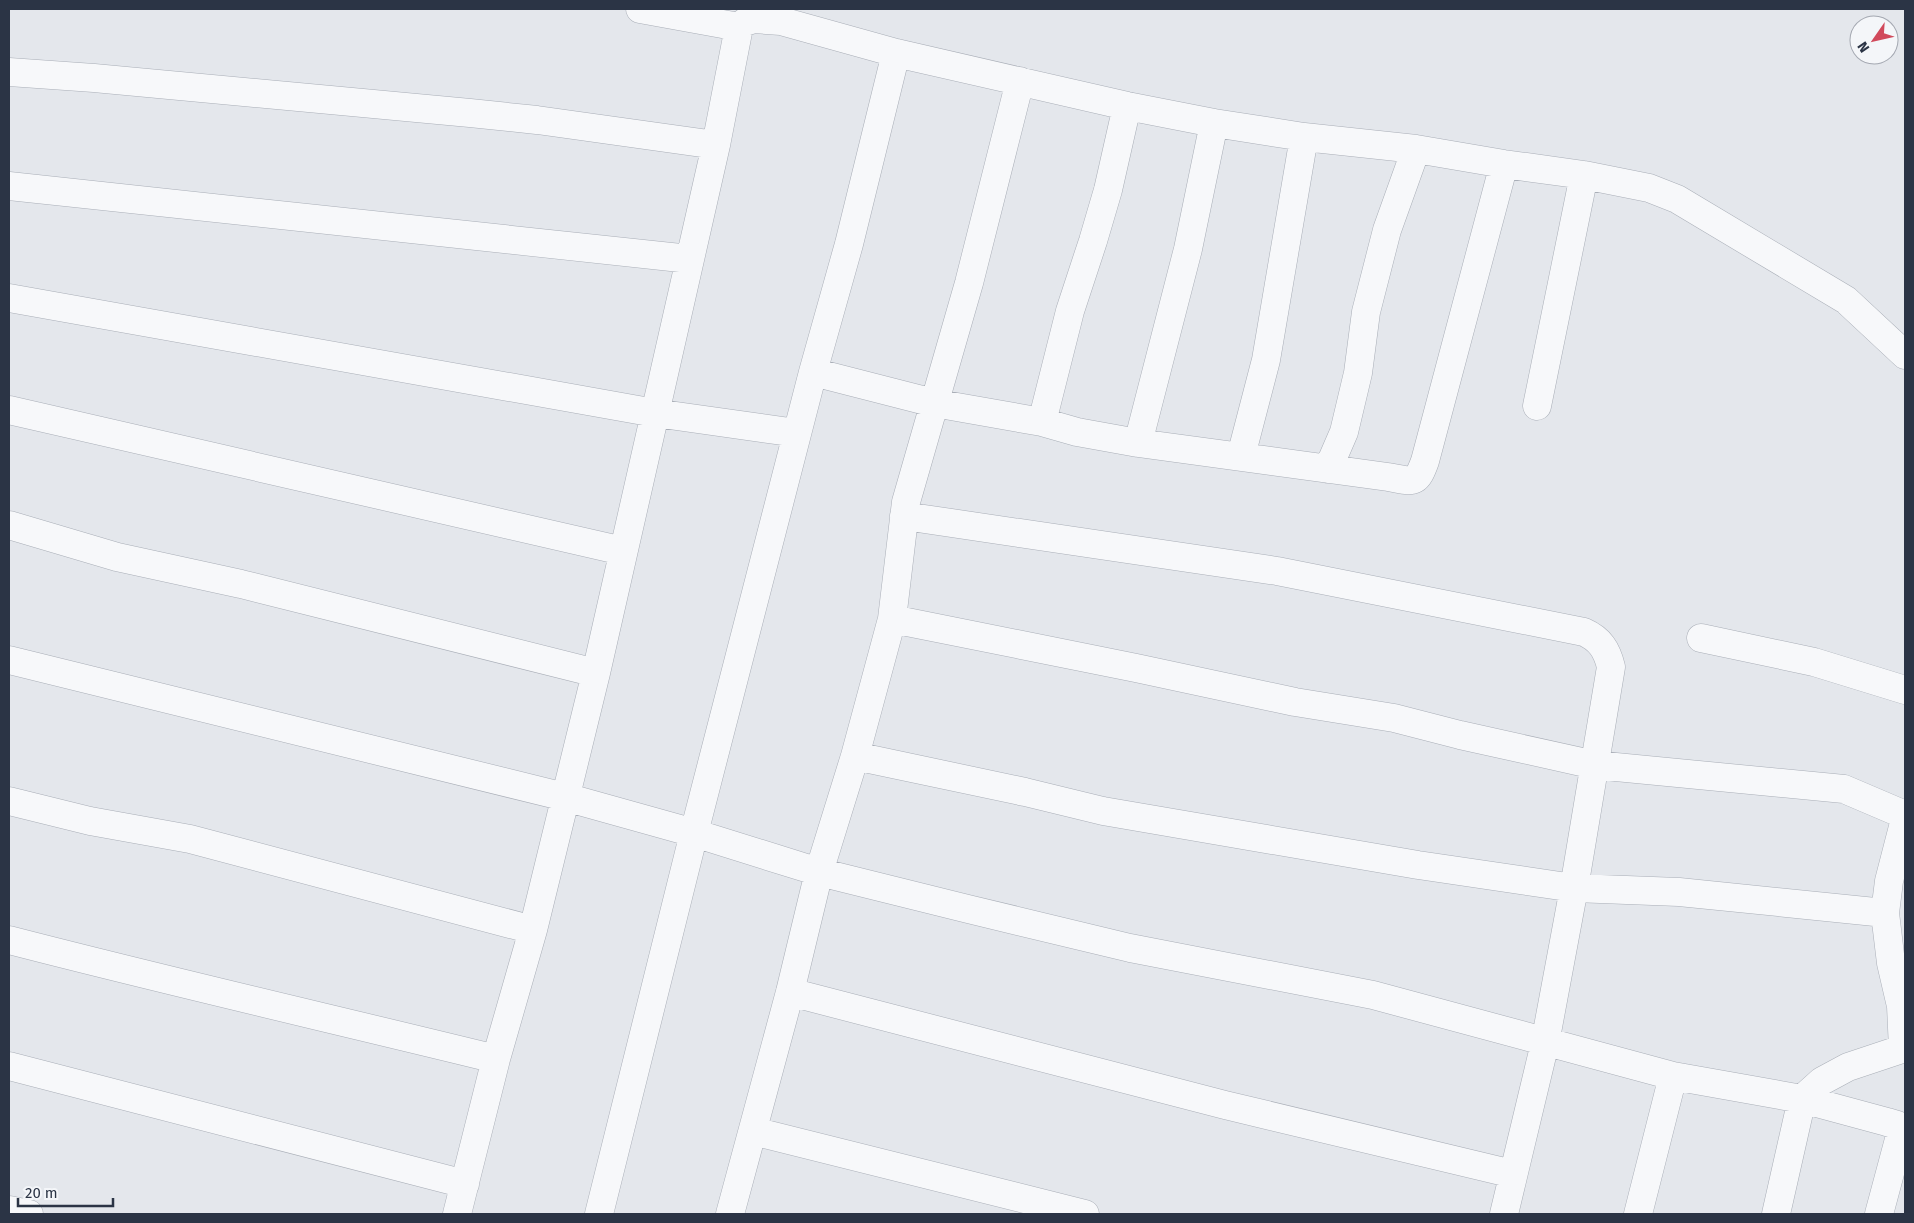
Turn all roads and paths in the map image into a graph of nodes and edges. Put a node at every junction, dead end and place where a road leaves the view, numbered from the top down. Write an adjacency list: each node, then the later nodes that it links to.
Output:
1 (640, 9): 2 (street)
2 (739, 27): 3 (street); 9 (street)
3 (896, 53): 5 (street); 17 (street)
4 (9, 72): 9 (street)
5 (1020, 81): 6 (street); 18 (street)
6 (1127, 106): 7 (street); 22 (street)
7 (1214, 123): 8 (street); 24 (street)
8 (1304, 137): 10 (street); 25 (street)
9 (716, 146): 14 (street)
10 (1416, 149): 11 (street); 26 (street)
11 (1504, 164): 12 (street); 26 (street)
12 (1584, 175): 16 (street); 19 (street)
13 (9, 186): 14 (street)
14 (690, 259): 21 (street)
15 (9, 298): 21 (street)
16 (1905, 355)
17 (812, 372): 18 (street); 23 (street)
18 (934, 403): 22 (street); 27 (street)
19 (1537, 406)
20 (9, 410): 29 (street)
21 (655, 414): 23 (street); 29 (street)
22 (1042, 422): 24 (street)
23 (797, 433): 40 (street)
24 (1138, 442): 25 (street)
25 (1241, 456): 26 (street)
26 (1328, 469)
27 (904, 516): 30 (street); 36 (street)
28 (9, 524): 33 (street)
29 (623, 551): 33 (street)
30 (892, 619): 35 (street); 36 (street)
31 (1701, 638): 34 (street)
32 (9, 660): 37 (street)
33 (596, 673): 37 (street)
34 (1905, 690)
35 (855, 756): 41 (street); 42 (street)
36 (1594, 765): 39 (street); 42 (street)
37 (565, 796): 40 (street); 44 (street)
38 (9, 801): 44 (street)
39 (1905, 817): 43 (street)
40 (694, 833): 41 (street); 59 (street)
41 (819, 872): 46 (street); 47 (street)
42 (1574, 888): 43 (street); 47 (street)
43 (1885, 914): 48 (street)
44 (533, 930): 49 (street)
45 (9, 940): 49 (street)
46 (790, 992): 53 (street); 54 (street)
47 (1544, 1043): 51 (street); 54 (street)
48 (1904, 1048): 52 (street)
49 (496, 1059): 55 (street)
50 (9, 1066): 55 (street)
51 (1673, 1076): 52 (street); 63 (street)
52 (1802, 1099): 64 (street); 65 (street)
53 (753, 1131): 60 (street); 61 (street)
54 (1514, 1174): 62 (street)
55 (465, 1184): 58 (street)
56 (9, 1210): 57 (street)
57 (29, 1214)
58 (457, 1214)
59 (599, 1214)
60 (730, 1214)
61 (1085, 1214)
62 (1504, 1214)
63 (1638, 1214)
64 (1776, 1214)
65 (1879, 1214)

